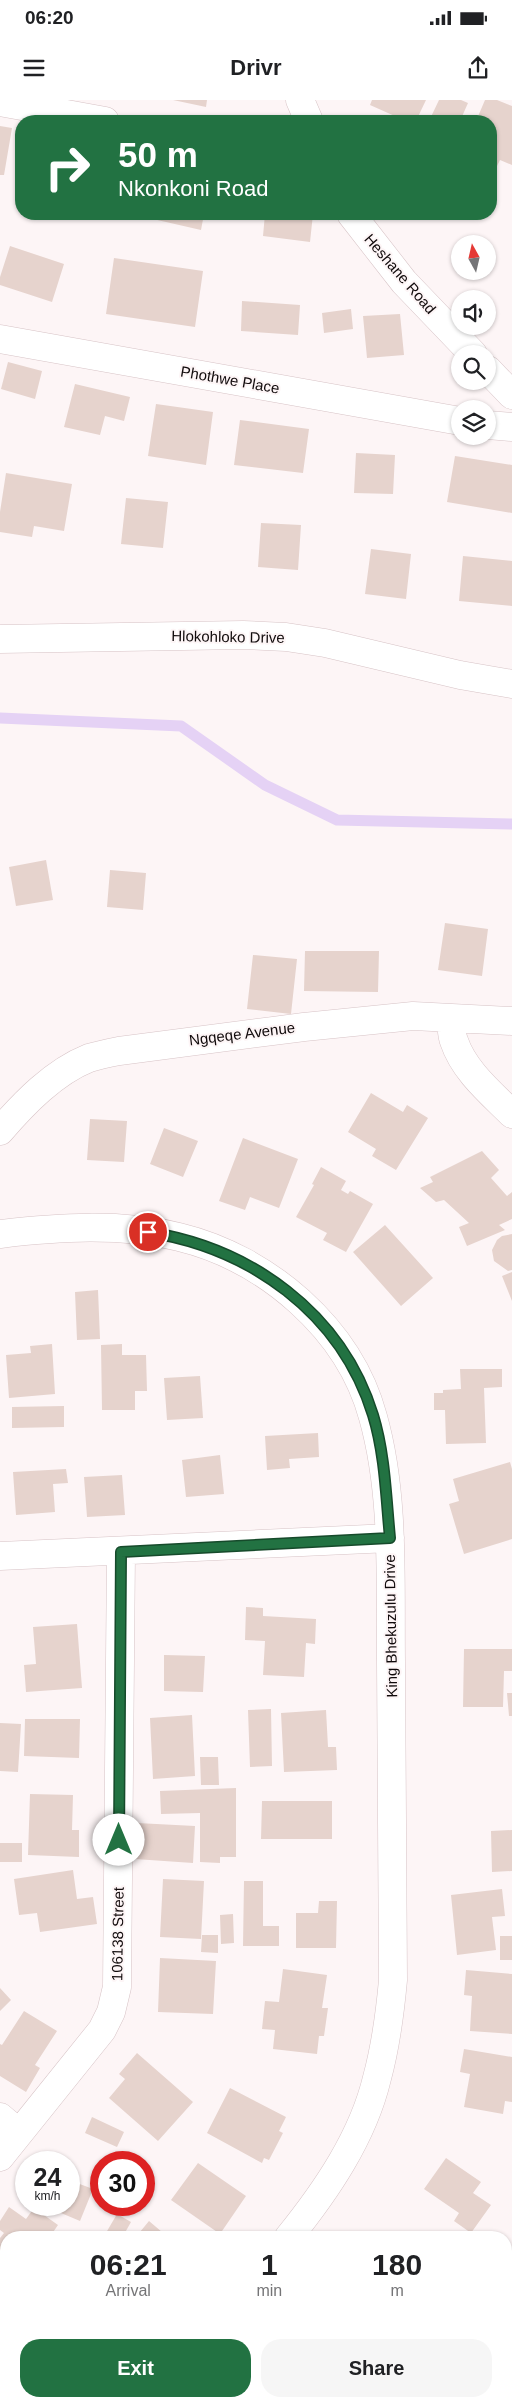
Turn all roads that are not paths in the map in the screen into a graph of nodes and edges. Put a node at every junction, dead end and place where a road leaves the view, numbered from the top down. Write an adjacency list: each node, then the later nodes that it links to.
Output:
1 (300, 100): 4 (street)
2 (0, 102): 3 (street)
3 (72, 115)
4 (306, 115)
5 (356, 220): 7 (street, Heshane Road)
6 (0, 339): 10 (street, Phothwe Place)
7 (464, 345)
8 (496, 378): 9 (street)
9 (512, 395)
10 (451, 419)
11 (496, 426): 12 (street)
12 (512, 428)
13 (0, 639): 14 (street, Hlokohloko Drive)
14 (512, 684)
15 (451, 1018): 16 (street, Ngqeqe Avenue); 17 (street); 18 (street, Ngqeqe Avenue)
16 (512, 1021)
17 (512, 1114)
18 (0, 1131)
19 (0, 1234): 20 (street, King Bhekuzulu Drive)
20 (390, 1538): 21 (street); 25 (street, King Bhekuzulu Drive)
21 (121, 1552): 22 (street); 23 (street, 106138 Street)
22 (0, 1556)
23 (9, 2125): 24 (street, 106138 Street)
24 (0, 2157)
25 (293, 2231)

